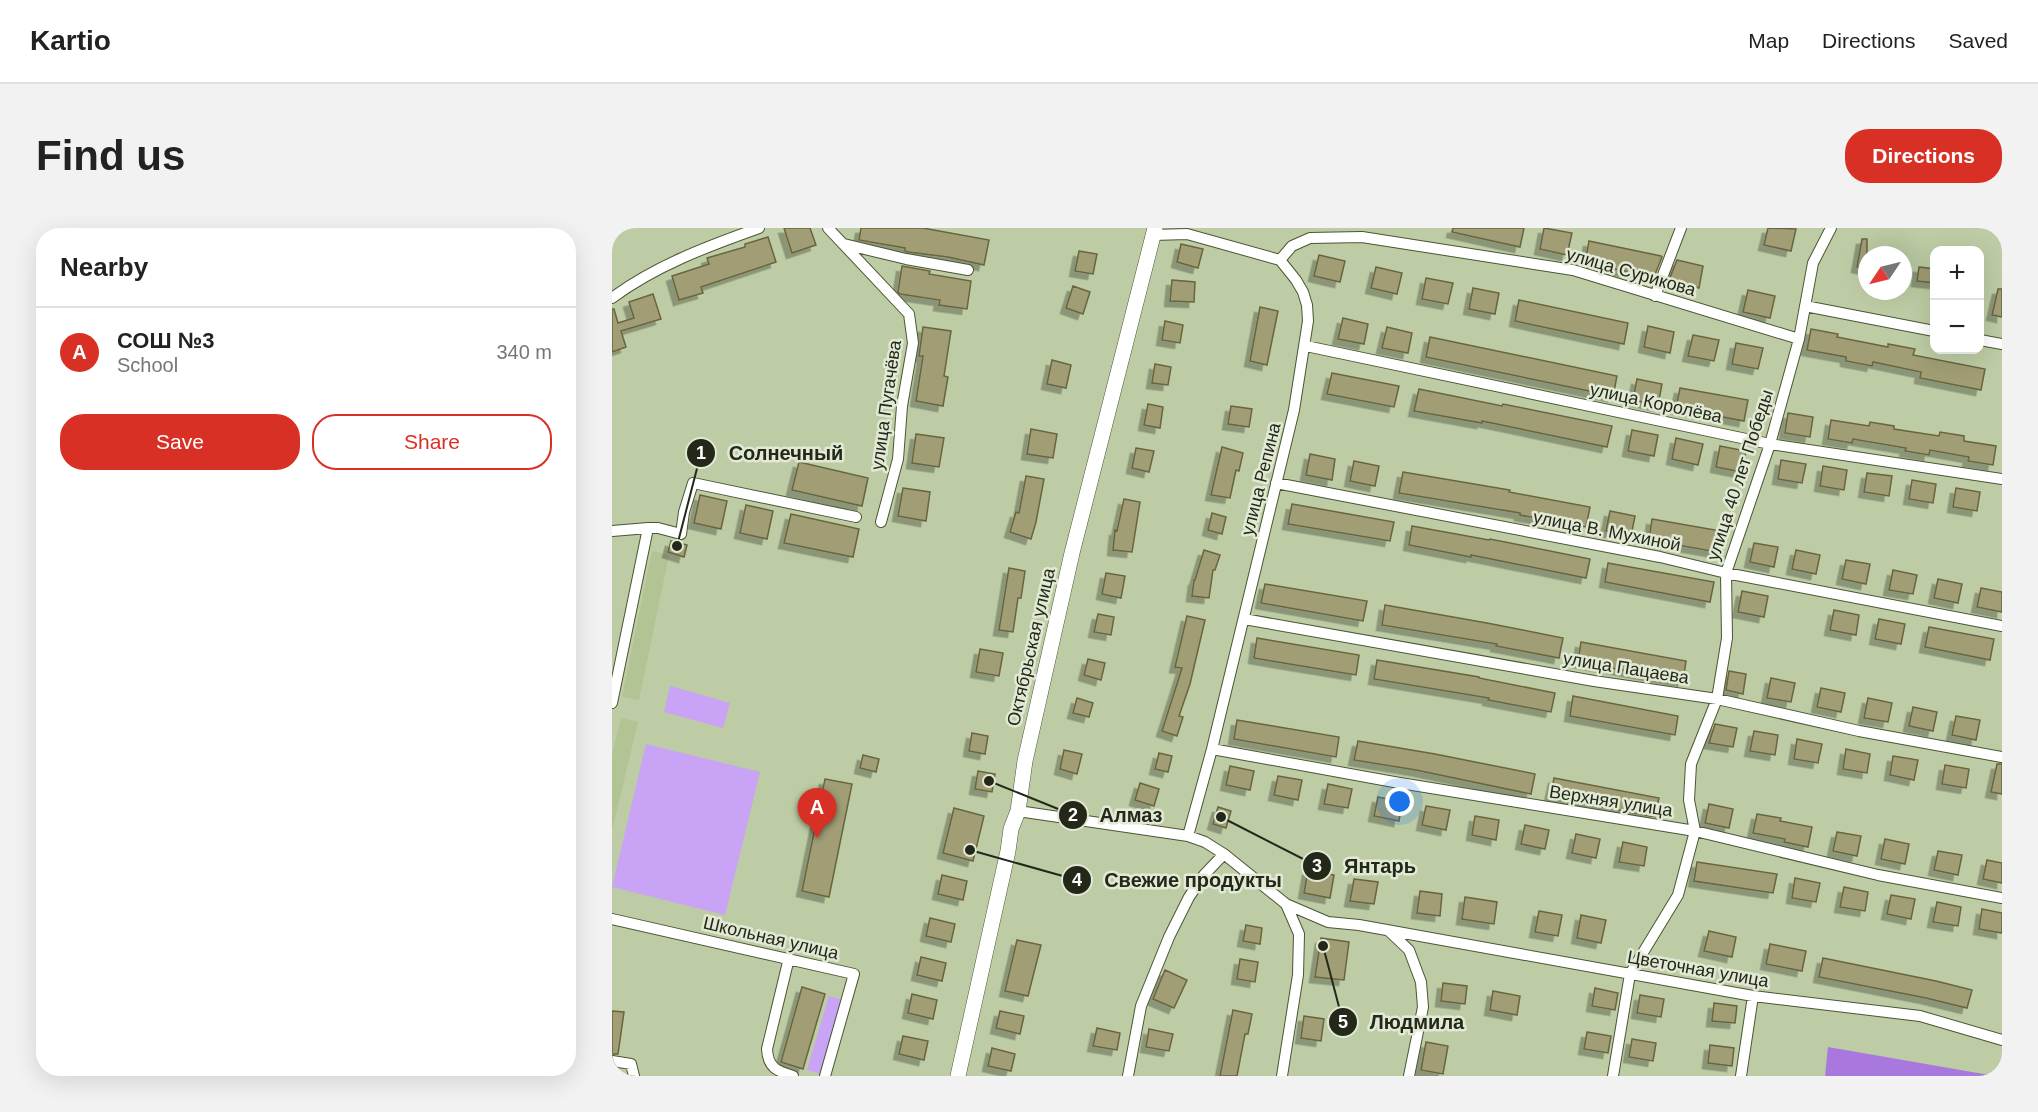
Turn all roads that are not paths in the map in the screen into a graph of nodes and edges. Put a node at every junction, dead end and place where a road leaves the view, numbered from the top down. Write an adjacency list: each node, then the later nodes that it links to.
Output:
1 (759, 228): 10 (street)
2 (828, 228): 6 (street, улица Пугачёва)
3 (1681, 228): 9 (street)
4 (1831, 228): 11 (street, улица 40 лет Победы)
5 (1154, 231): 7 (street); 31 (main road, Октябрьская улица)
6 (844, 244): 8 (street); 21 (street, улица Пугачёва)
7 (1280, 260): 9 (street, улица Сурикова); 16 (street, улица Репина)
8 (968, 270)
9 (1655, 296): 13 (street, улица Сурикова)
10 (612, 298)
11 (1805, 306): 12 (street); 13 (street, улица 40 лет Победы)
12 (1930, 330)
13 (1799, 339): 17 (street, улица 40 лет Победы)
14 (1984, 341): 15 (street)
15 (2002, 344)
16 (1306, 346): 17 (street, улица Королёва); 19 (street, улица Репина)
17 (1770, 444): 18 (street, улица Королёва); 24 (street, улица 40 лет Победы)
18 (2002, 479)
19 (1276, 483): 24 (street, улица В. Мухиной); 25 (street, улица Репина)
20 (856, 517): 22 (street)
21 (881, 522)
22 (648, 528): 23 (street); 27 (street)
23 (612, 531)
24 (1726, 573): 26 (street, улица В. Мухиной); 28 (street, улица 40 лет Победы)
25 (1244, 619): 28 (street, улица Пацаева); 29 (street, улица Репина)
26 (2002, 626)
27 (613, 695)
28 (1718, 699): 30 (street, улица Пацаева); 32 (street, улица 40 лет Победы)
29 (1212, 749): 32 (street, Верхняя улица); 33 (street, улица Репина)
30 (2002, 757)
31 (1018, 811): 33 (street); 49 (main road, Октябрьская улица)
32 (1695, 831): 35 (street, Верхняя улица); 40 (street, улица 40 лет Победы)
33 (1188, 836): 34 (street)
34 (1224, 854): 36 (street); 50 (street)
35 (2002, 898)
36 (1286, 904): 38 (street, Цветочная улица); 51 (street)
37 (612, 919): 39 (street, Школьная улица)
38 (1388, 931): 40 (street, Цветочная улица); 52 (street)
39 (789, 958): 44 (street); 48 (street, Школьная улица)
40 (1630, 974): 41 (street, Цветочная улица); 53 (street, улица 40 лет Победы)
41 (1754, 996): 42 (street, Цветочная улица); 54 (street)
42 (2002, 1040)
43 (612, 1061): 45 (street)
44 (769, 1063): 46 (street); 47 (street)
45 (634, 1076)
46 (765, 1076)
47 (793, 1076)
48 (825, 1076)
49 (958, 1076)
50 (1128, 1076)
51 (1282, 1076)
52 (1409, 1076)
53 (1613, 1076)
54 (1741, 1076)

